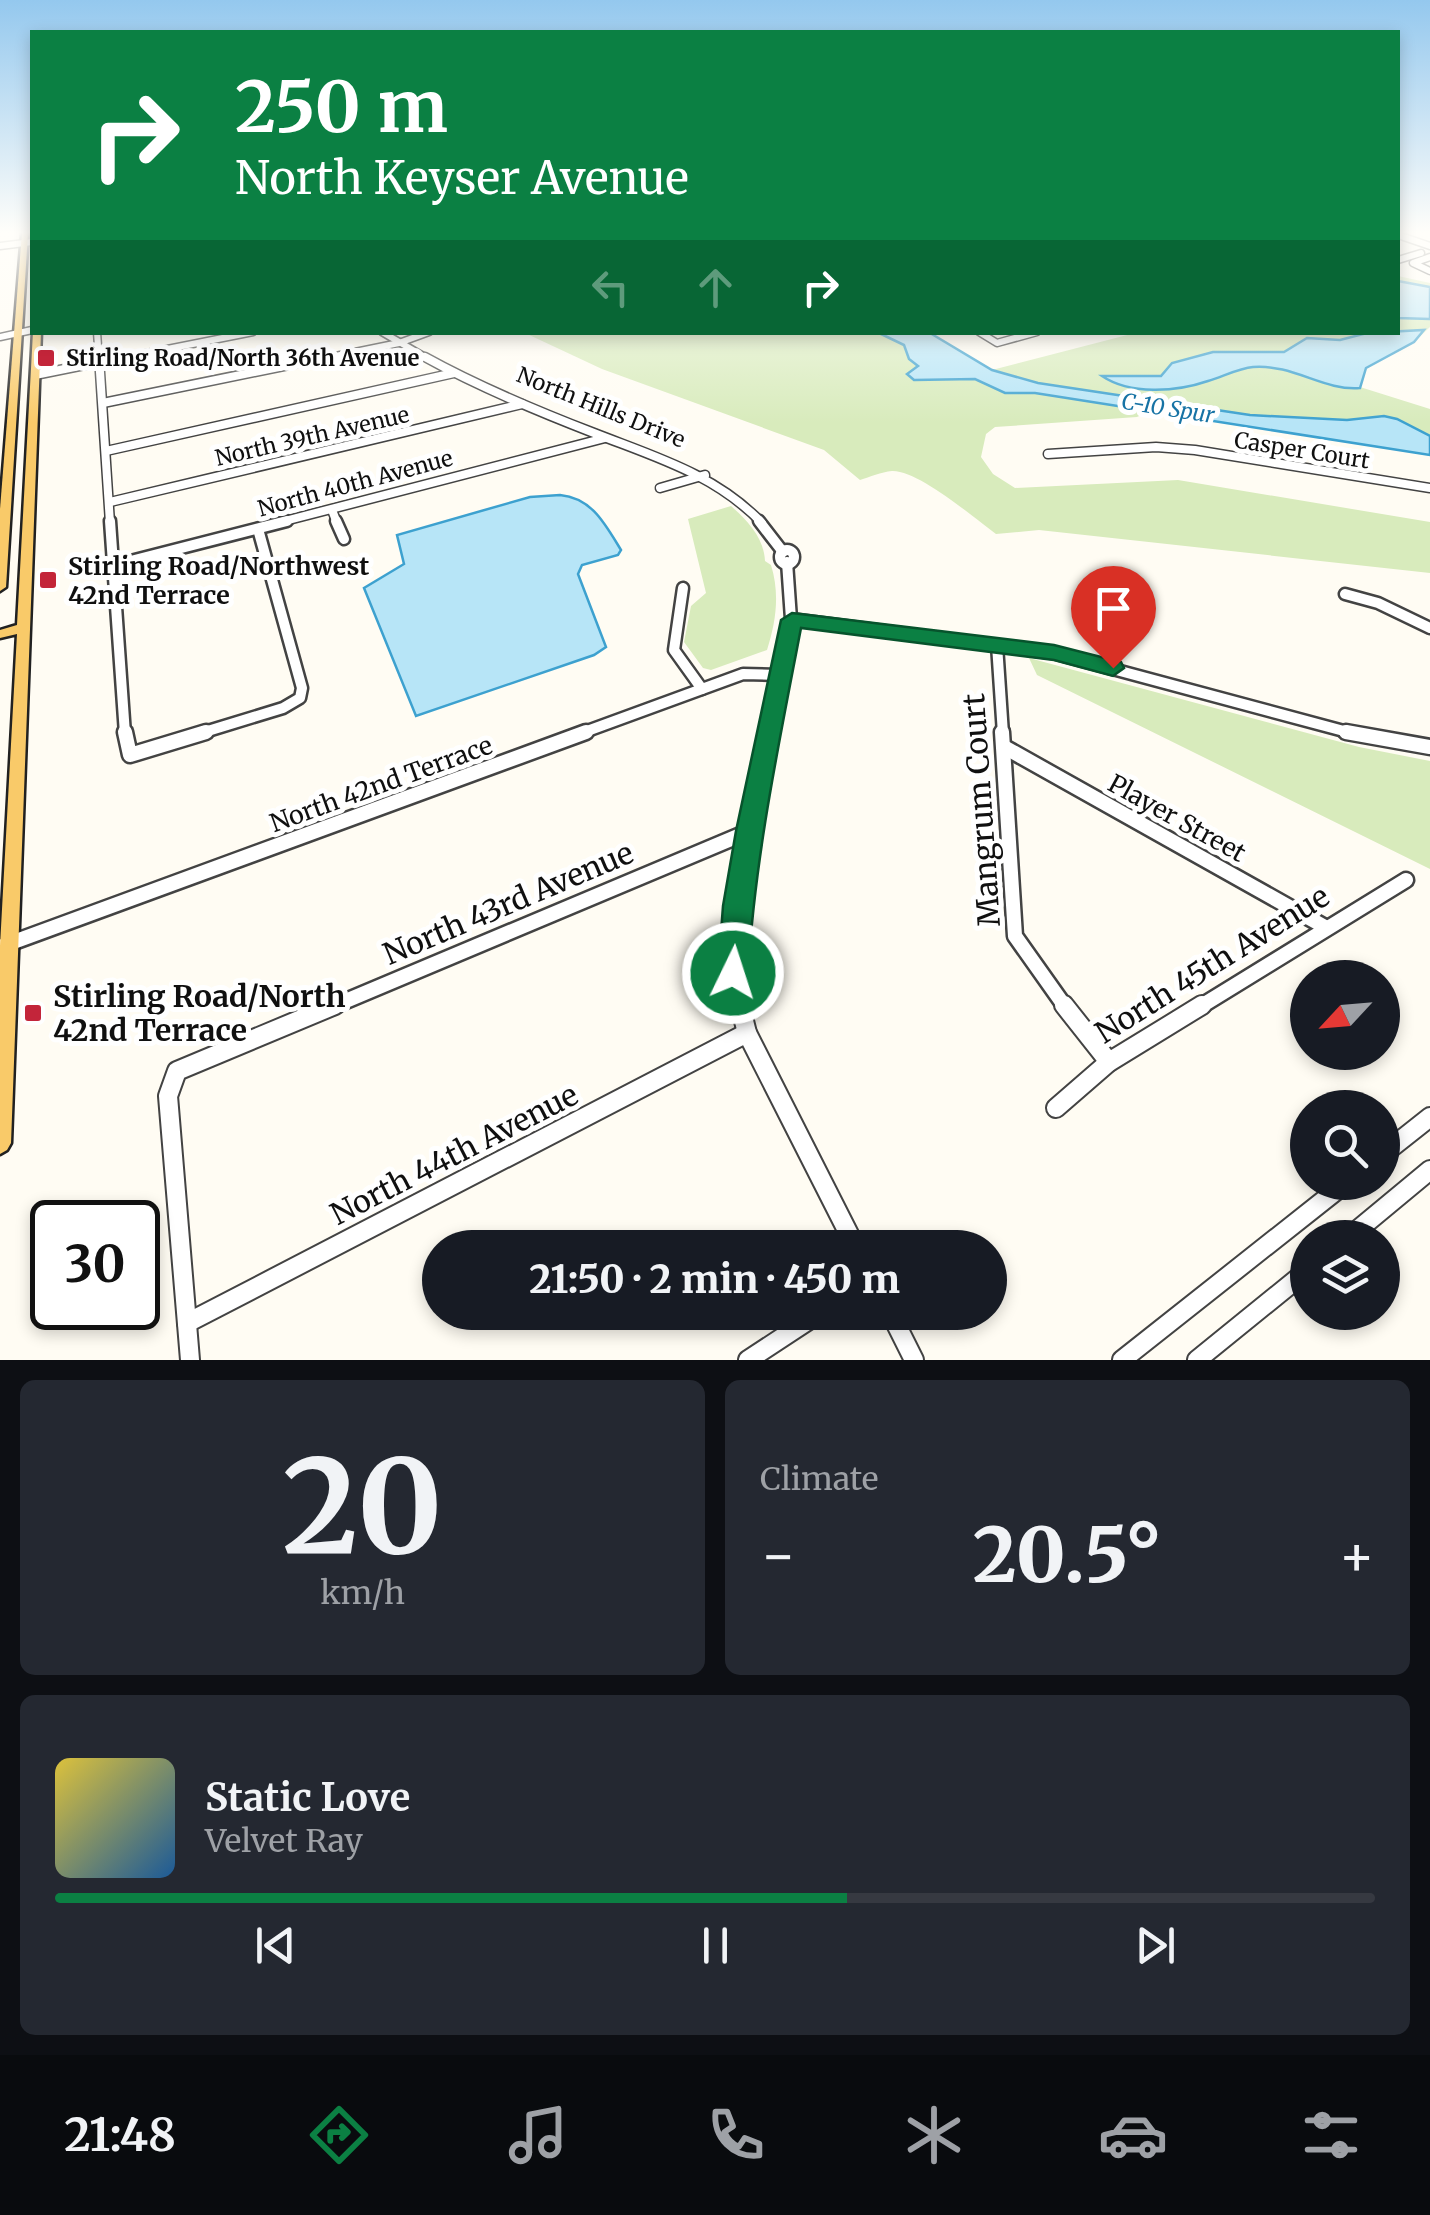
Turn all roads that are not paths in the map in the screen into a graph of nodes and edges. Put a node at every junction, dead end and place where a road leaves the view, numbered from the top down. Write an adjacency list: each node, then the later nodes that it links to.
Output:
1 (21, 296): 3 (main road)
2 (30, 331): 3 (street)
3 (17, 332): 4 (street); 17 (main road)
4 (0, 335)
5 (34, 335): 18 (main road)
6 (97, 335): 15 (street)
7 (237, 335): 15 (street)
8 (386, 335): 14 (street, North Hills Drive)
9 (421, 335): 14 (street)
10 (984, 335): 13 (street)
11 (1006, 335): 13 (street)
12 (1026, 335): 13 (street)
13 (1012, 339)
14 (398, 343): 16 (street, North Hills Drive); 19 (street)
15 (100, 363): 18 (street); 19 (street)
16 (454, 373): 20 (street, North Hills Drive); 22 (street)
17 (14, 380): 18 (main road); 31 (main road)
18 (35, 381): 32 (main road)
19 (103, 403): 22 (street)
20 (522, 404): 21 (street, North Hills Drive); 27 (street, North 39th Avenue)
21 (605, 438): 24 (street, North Hills Drive); 28 (street, North 40th Avenue)
22 (106, 450): 27 (street)
23 (1048, 454): 26 (street, Casper Court)
24 (705, 475): 25 (street); 37 (street, North Hills Drive)
25 (660, 488)
26 (1430, 488)
27 (110, 502): 33 (street)
28 (332, 510): 29 (street, North 40th Avenue); 30 (street)
29 (258, 528): 33 (street, North 40th Avenue); 33 (street)
30 (344, 539)
31 (3, 542): 32 (main road); 34 (main road)
32 (28, 550): 38 (main road)
33 (115, 565)
34 (0, 587)
35 (683, 588): 43 (street)
36 (1345, 594): 39 (street)
37 (792, 620): 41 (street); 42 (street, North Hills Drive)
38 (24, 628): 40 (main road); 49 (main road)
39 (1430, 628)
40 (0, 634)
41 (998, 645): 44 (street); 45 (street, Mangrum Court)
42 (779, 675): 43 (street, North 42nd Terrace); 46 (street, North Hills Drive)
43 (702, 688): 49 (street, North 42nd Terrace)
44 (1430, 747)
45 (1006, 748): 48 (street, Player Street); 51 (street, Mangrum Court)
46 (750, 831): 50 (street, North Hills Drive); 61 (street, North 43rd Avenue)
47 (1406, 880): 48 (street, North 45th Avenue)
48 (1325, 927): 51 (street, North 45th Avenue)
49 (5, 945): 55 (main road)
50 (747, 1033): 59 (street, North Hills Drive); 61 (street, North 44th Avenue)
51 (1109, 1062): 52 (street, North 45th Avenue)
52 (1056, 1108)
53 (1430, 1117): 54 (street)
54 (1400, 1141)
55 (0, 1143)
56 (1430, 1170): 58 (street)
57 (1324, 1200): 67 (street)
58 (1370, 1220)
59 (847, 1230)
60 (1290, 1285): 68 (street)
61 (187, 1323): 64 (street)
62 (794, 1330): 65 (street)
63 (899, 1330): 66 (street)
64 (190, 1360)
65 (748, 1360)
66 (914, 1360)
67 (1122, 1360)
68 (1197, 1360)

